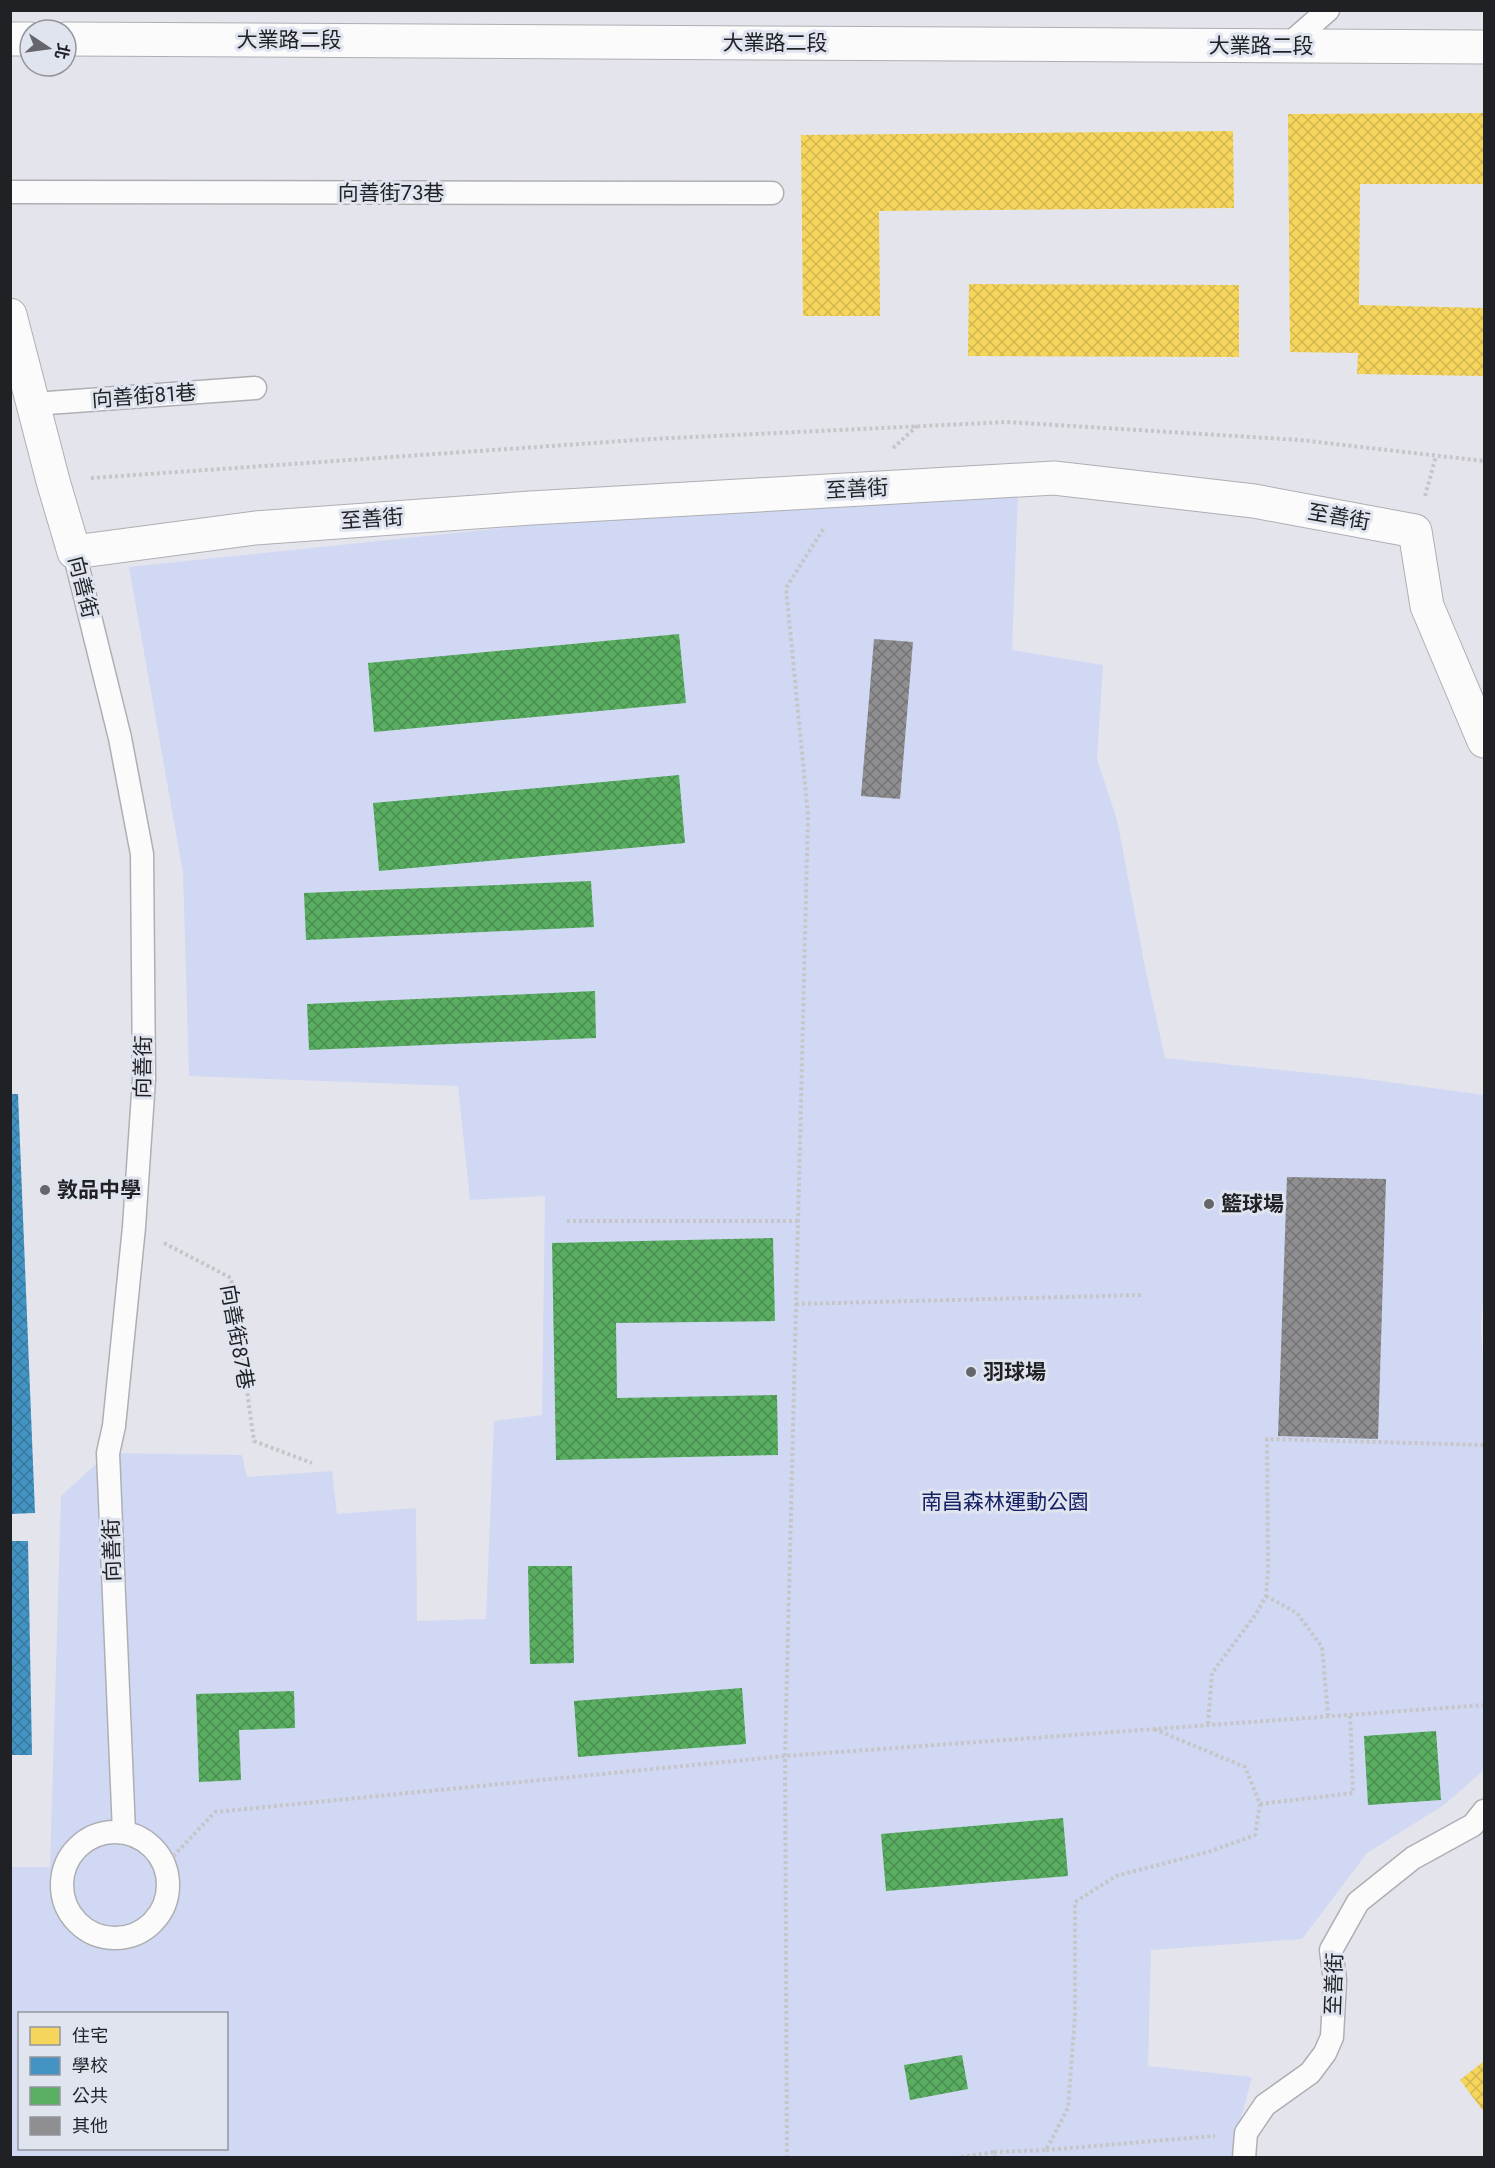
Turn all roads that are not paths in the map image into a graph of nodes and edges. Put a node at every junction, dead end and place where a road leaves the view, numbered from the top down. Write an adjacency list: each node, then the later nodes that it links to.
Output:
1 (1328, 10): 3 (lane)
2 (78, 39): 3 (street, 大業路二段)
3 (1287, 46): 4 (street, 大業路二段)
4 (1485, 47)
5 (10, 192): 6 (lane, 向善街73巷)
6 (772, 194)
7 (10, 315): 9 (street, 向善街)
8 (255, 388): 9 (lane, 向善街81巷)
9 (34, 404): 10 (street, 向善街)
10 (74, 552): 11 (street, 至善街); 13 (lane, 向善街)
11 (1485, 741)
12 (1485, 1811): 14 (lane, 至善街)
13 (124, 1832): 13 (lane)
14 (1244, 2157)

